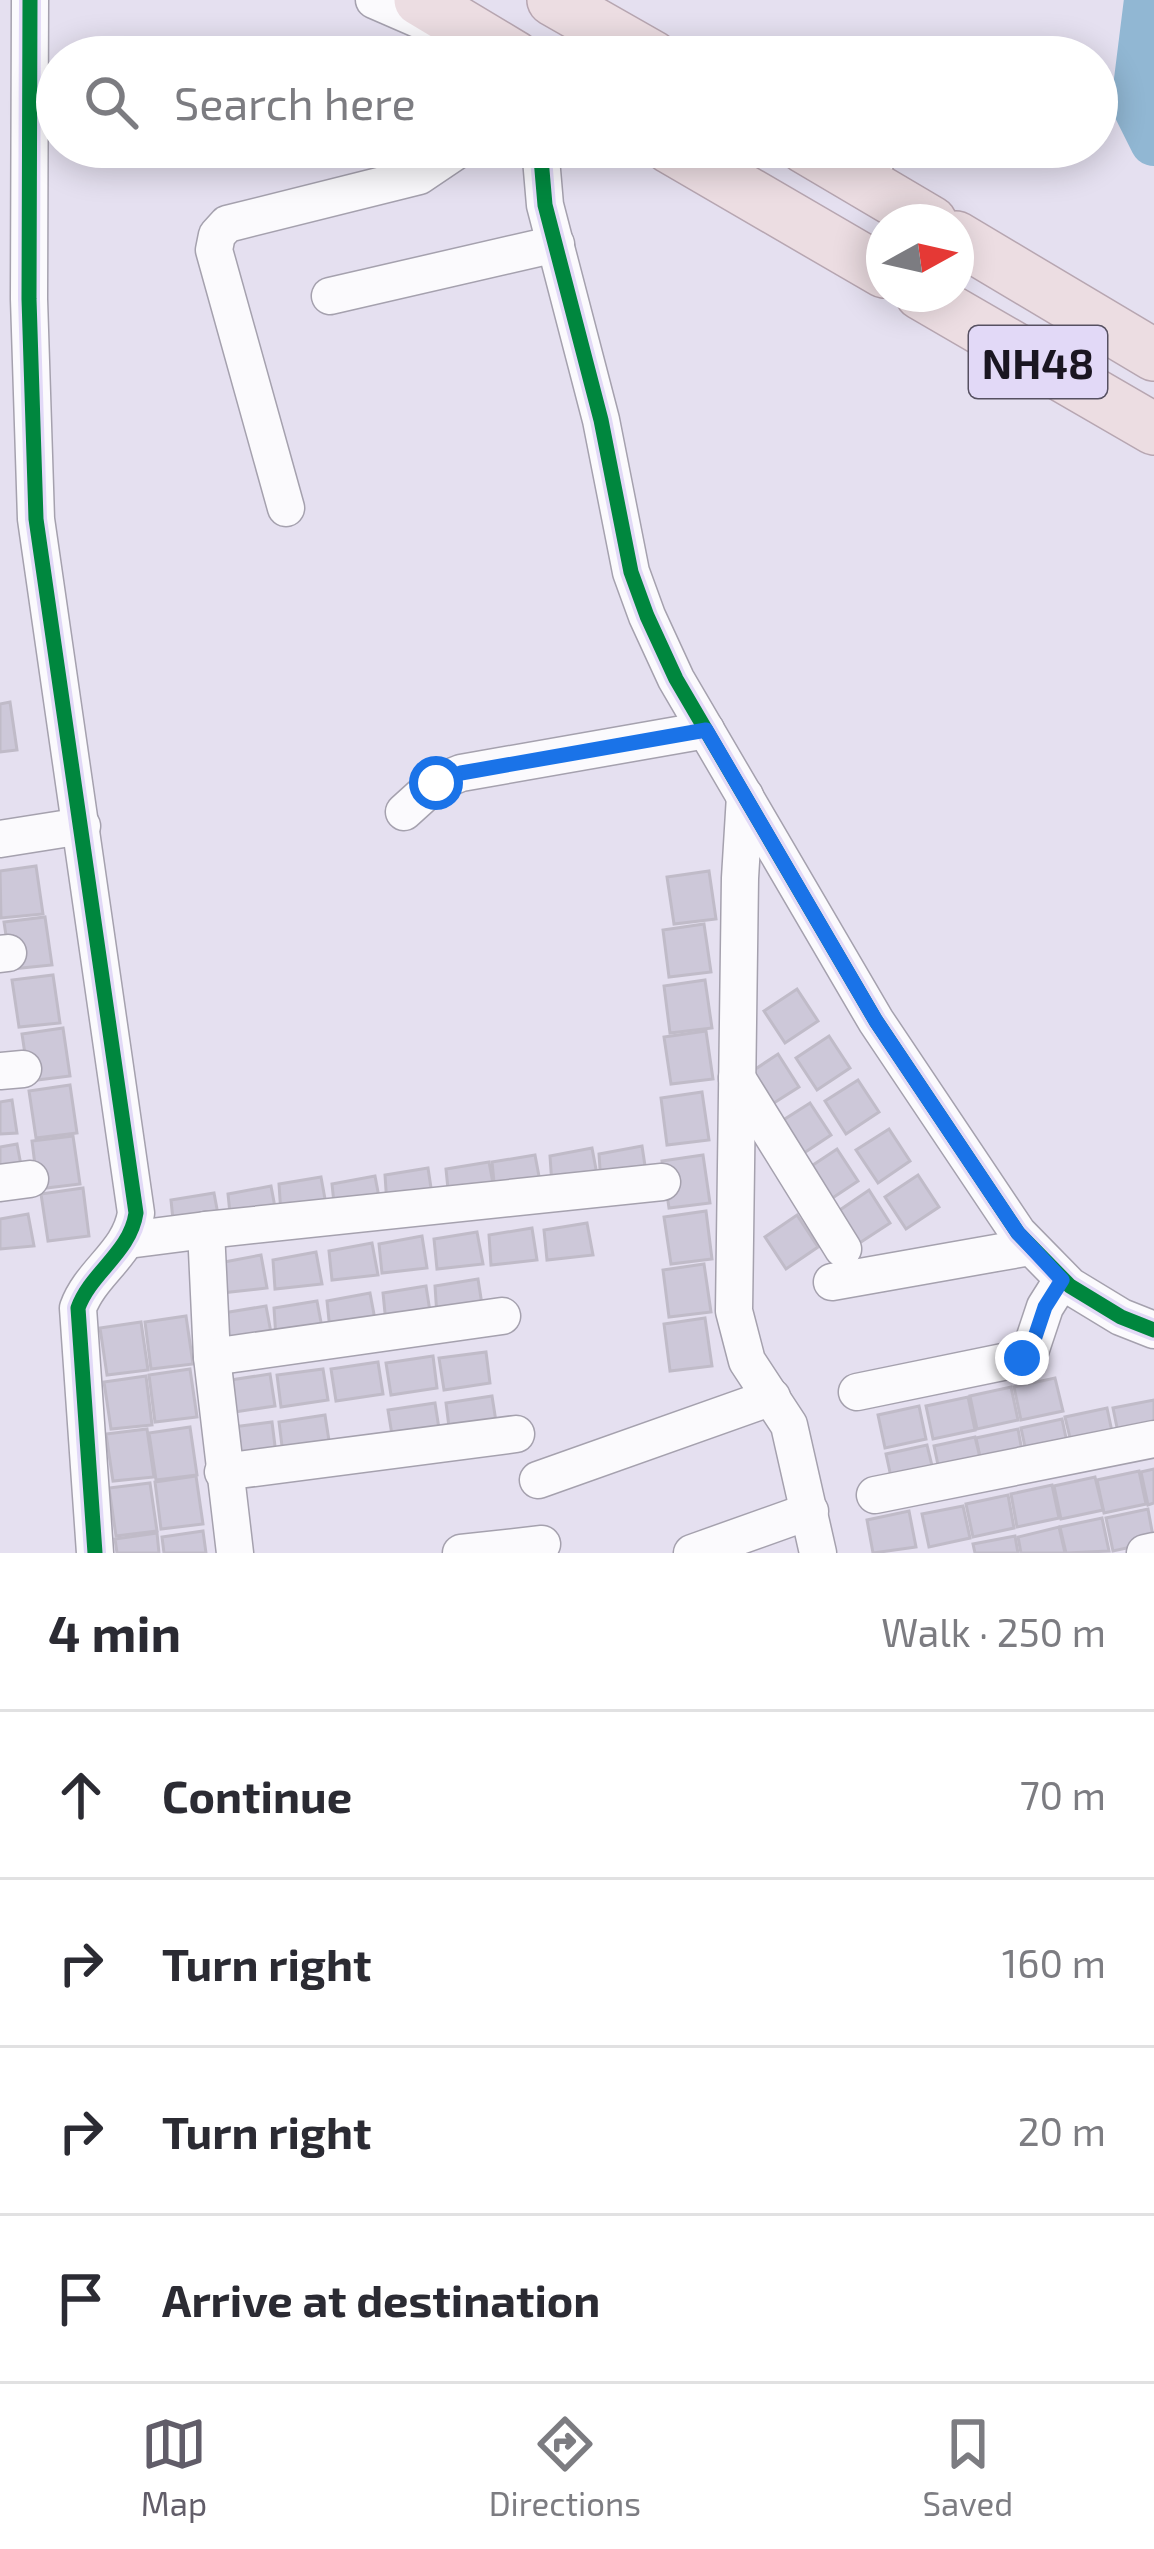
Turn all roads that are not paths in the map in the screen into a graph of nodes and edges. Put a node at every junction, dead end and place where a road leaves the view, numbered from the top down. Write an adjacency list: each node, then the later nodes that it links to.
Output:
1 (30, 0): 13 (street)
2 (374, 0): 5 (street)
3 (420, 0): 6 (highway)
4 (553, 0): 7 (highway)
5 (461, 36)
6 (477, 36)
7 (616, 36)
8 (430, 168): 21 (street)
9 (542, 168): 14 (street)
10 (704, 168): 16 (highway)
11 (877, 168): 12 (highway)
12 (913, 204)
13 (14, 223): 25 (street)
14 (556, 244): 17 (street); 22 (street)
15 (974, 248): 19 (highway, NH48)
16 (866, 262)
17 (330, 296)
18 (953, 312): 20 (highway, NH48)
19 (1154, 355)
20 (1154, 429)
21 (286, 508)
22 (706, 730): 23 (street); 24 (street)
23 (745, 796): 27 (street); 31 (street)
24 (404, 812)
25 (82, 826): 26 (street); 30 (street)
26 (0, 838)
27 (737, 1078): 31 (street); 37 (street)
28 (662, 1182): 29 (street)
29 (206, 1230): 30 (street); 35 (street)
30 (128, 1240): 46 (street)
31 (1030, 1247): 32 (street)
32 (1062, 1280): 34 (street); 36 (street)
33 (502, 1316): 35 (street)
34 (1154, 1330)
35 (212, 1357): 40 (street)
36 (857, 1392)
37 (772, 1397): 41 (street); 43 (street)
38 (516, 1434): 40 (street)
39 (1154, 1439): 42 (street)
40 (223, 1472): 47 (street)
41 (538, 1480)
42 (875, 1495)
43 (810, 1511): 49 (street); 50 (street)
44 (542, 1544): 48 (street)
45 (1154, 1551): 51 (street)
46 (95, 1553)
47 (235, 1553)
48 (461, 1553)
49 (692, 1553)
50 (818, 1553)
51 (1145, 1553)

